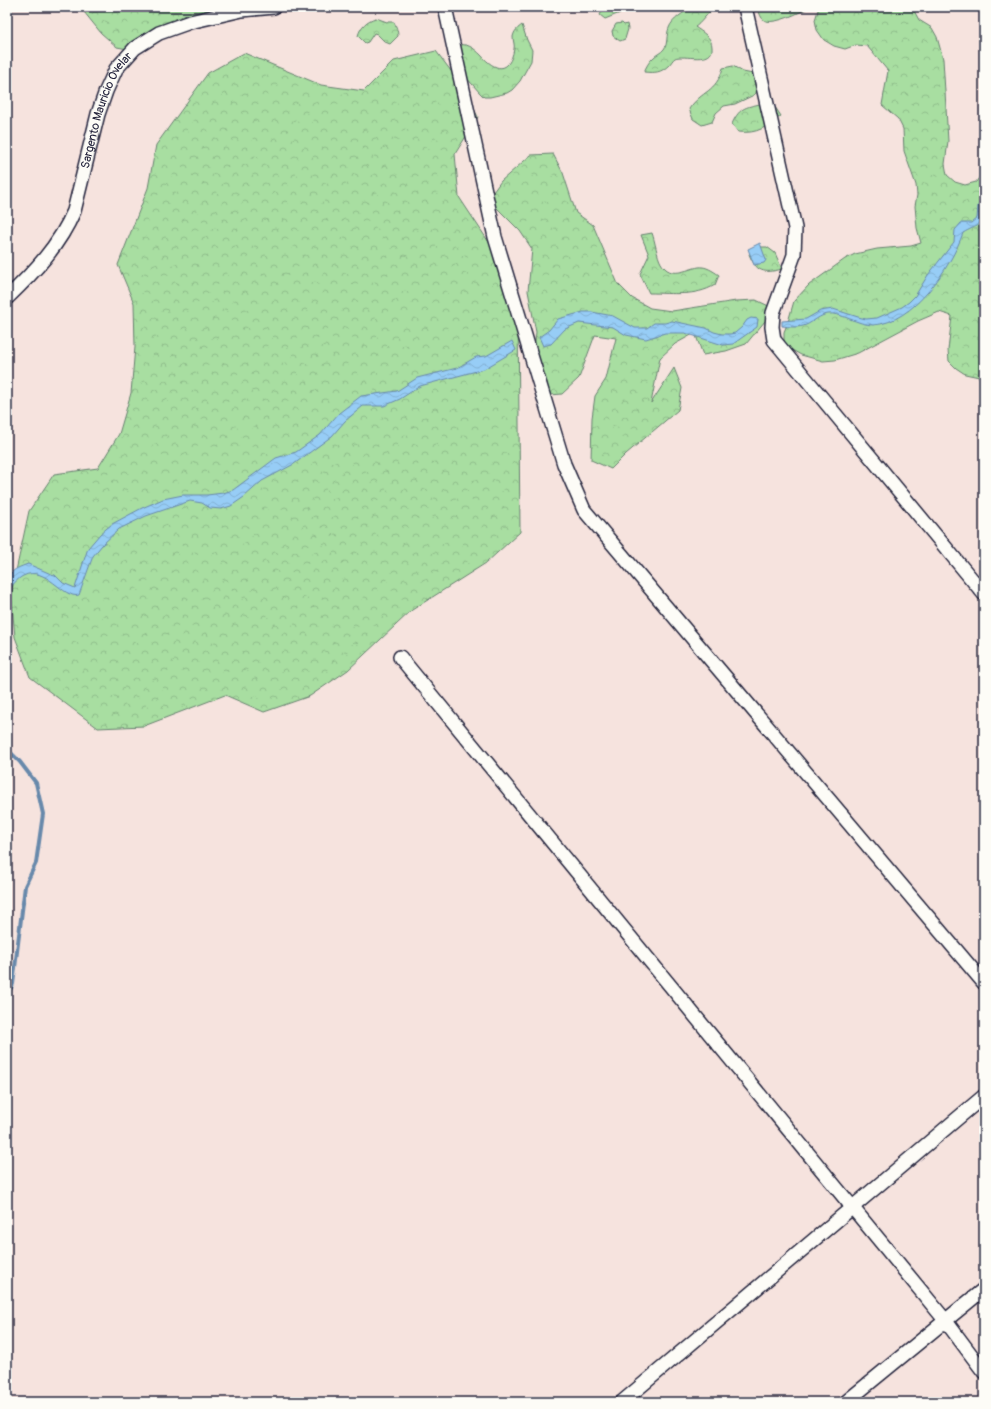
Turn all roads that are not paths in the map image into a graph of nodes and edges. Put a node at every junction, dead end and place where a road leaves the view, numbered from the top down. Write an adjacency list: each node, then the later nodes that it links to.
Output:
1 (274, 7): 4 (street, Sargento Mauricio Ovelar)
2 (446, 7): 7 (street)
3 (745, 7): 5 (street)
4 (7, 298)
5 (984, 594)
6 (400, 657): 9 (street)
7 (984, 983)
8 (984, 1096): 9 (street)
9 (852, 1207): 11 (street); 13 (street)
10 (984, 1289): 11 (street)
11 (946, 1320): 12 (street); 14 (street)
12 (984, 1372)
13 (622, 1402)
14 (846, 1402)

